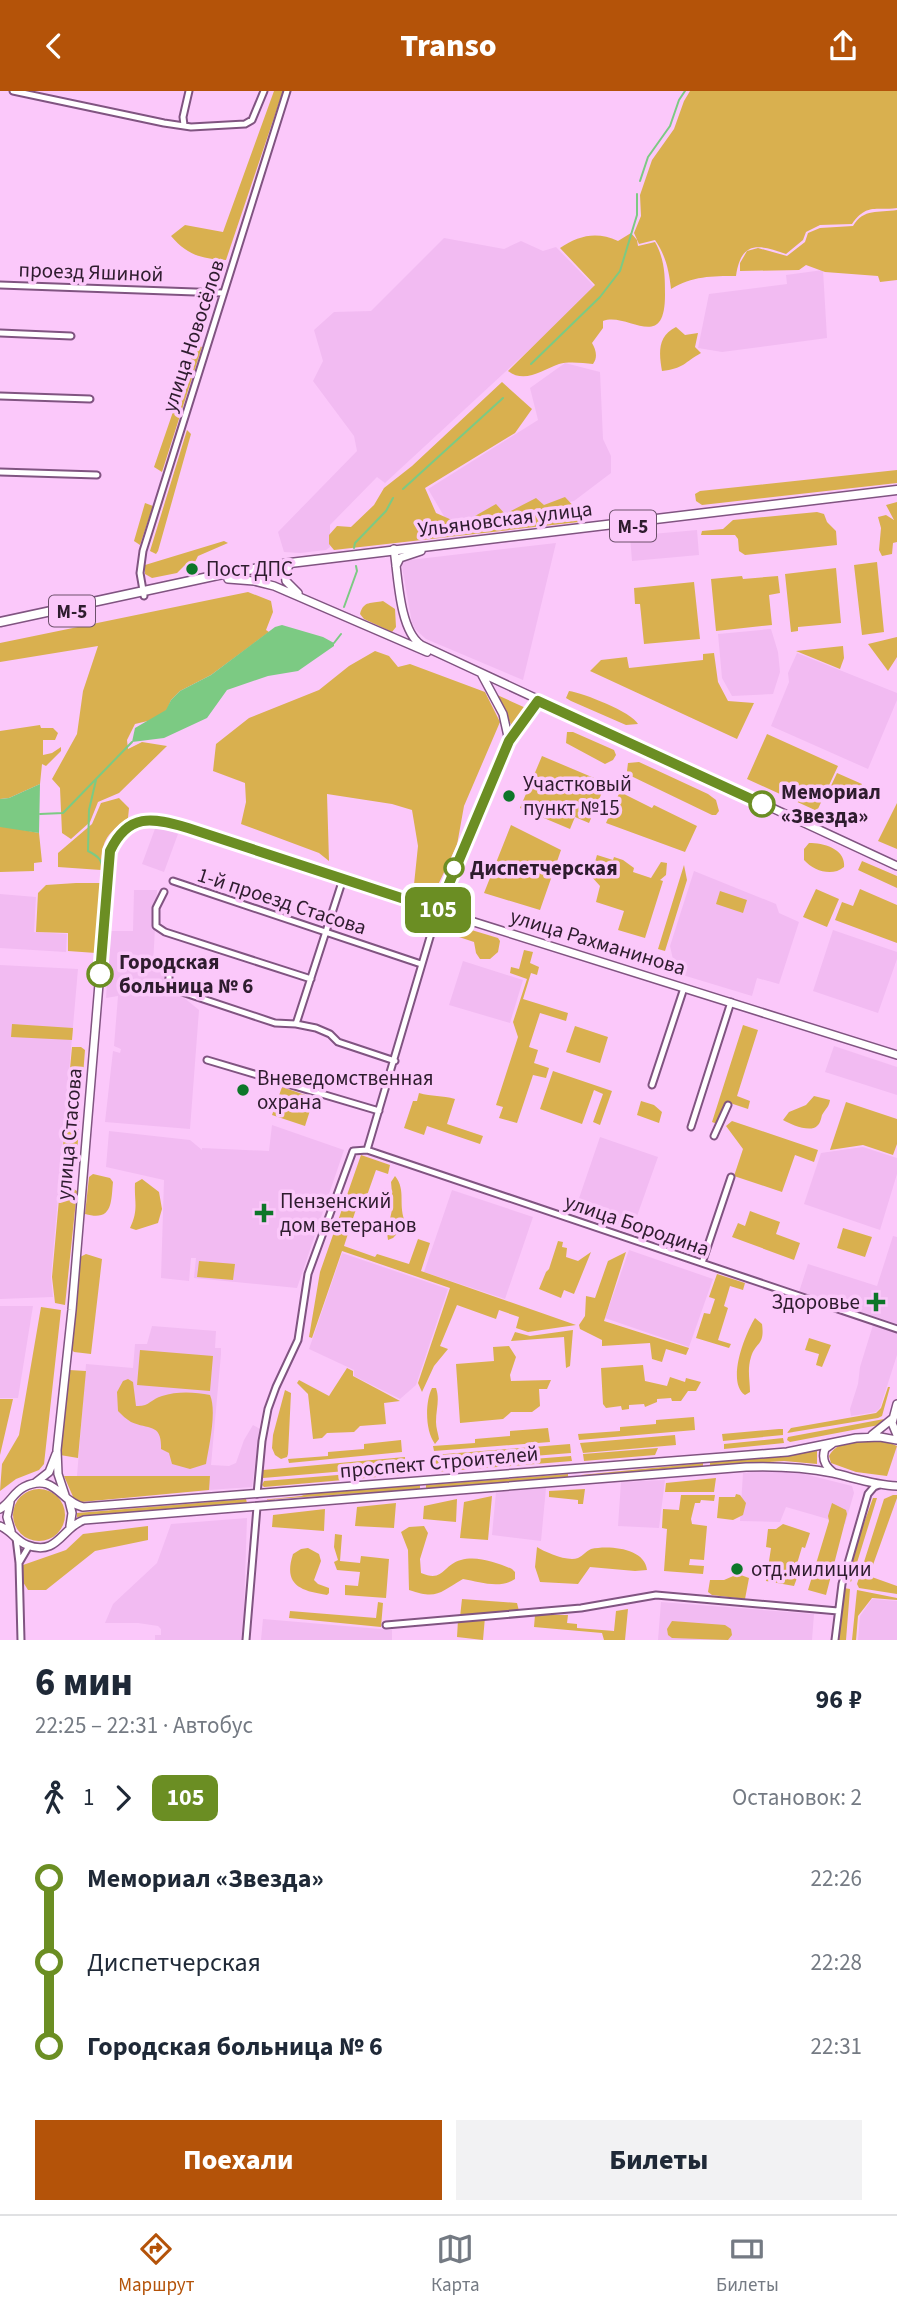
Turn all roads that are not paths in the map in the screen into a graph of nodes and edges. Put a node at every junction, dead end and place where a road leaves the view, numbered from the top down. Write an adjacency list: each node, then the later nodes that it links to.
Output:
1 (13, 91): 5 (street)
2 (189, 91): 5 (street)
3 (264, 91): 5 (street)
4 (287, 91): 7 (street, улица Новосёлов)
5 (184, 125)
6 (0, 285): 7 (street, проезд Яшиной)
7 (223, 293): 21 (street, улица Новосёлов)
8 (0, 333): 9 (street)
9 (71, 336)
10 (0, 397): 11 (street)
11 (90, 399)
12 (0, 473): 13 (street)
13 (97, 475)
14 (897, 493): 15 (highway, Ульяновская улица / М-5); 16 (highway, Ульяновская улица / М-5)
15 (421, 551): 16 (highway, Ульяновская улица / М-5); 18 (main road)
16 (394, 552): 17 (highway, Ульяновская улица / М-5); 18 (main road)
17 (289, 566): 19 (highway, Ульяновская улица / М-5); 20 (highway, Ульяновская улица / М-5); 22 (main road)
18 (396, 566): 23 (main road)
19 (228, 579): 20 (highway, Ульяновская улица / М-5); 22 (main road)
20 (160, 590): 21 (highway, М-5)
21 (144, 594): 24 (highway, М-5)
22 (313, 603): 25 (main road)
23 (405, 621): 25 (main road); 26 (main road)
24 (0, 625)
25 (394, 639): 26 (main road)
26 (454, 662): 27 (main road)
27 (481, 674): 28 (main road); 29 (main road)
28 (538, 701): 29 (main road); 31 (main road)
29 (509, 741): 35 (main road)
30 (128, 826): 32 (main road, улица Рахманинова); 60 (main road, улица Стасова)
31 (897, 864)
32 (343, 879): 35 (main road, улица Рахманинова); 36 (street)
33 (173, 881): 36 (street, 1-й проезд Стасова)
34 (164, 891): 39 (street)
35 (438, 910): 37 (street); 40 (main road, улица Рахманинова)
36 (326, 932): 37 (street, 1-й проезд Стасова); 39 (street)
37 (421, 964): 45 (street)
38 (169, 970): 42 (street)
39 (311, 979): 42 (street)
40 (684, 988): 41 (main road, улица Рахманинова); 46 (street)
41 (731, 1002): 43 (main road, улица Рахманинова); 49 (street)
42 (296, 1024): 45 (street)
43 (897, 1055)
44 (207, 1060): 48 (street)
45 (395, 1061): 48 (street)
46 (652, 1086)
47 (727, 1105): 50 (street)
48 (379, 1111): 51 (street)
49 (691, 1126)
50 (714, 1136)
51 (367, 1150): 53 (street, улица Бородина); 68 (street)
52 (731, 1177): 53 (street)
53 (702, 1263): 54 (street, улица Бородина)
54 (897, 1329)
55 (897, 1405): 56 (main road)
56 (892, 1418): 57 (main road); 58 (main road)
57 (870, 1436): 58 (main road, проспект Строителей); 59 (main road, проспект Строителей)
58 (897, 1438)
59 (839, 1441): 61 (main road, проспект Строителей); 62 (main road)
60 (57, 1450): 65 (main road, улица Стасова); 70 (main road, улица Стасова)
61 (576, 1468): 63 (main road); 68 (main road, проспект Строителей)
62 (835, 1474): 63 (main road, проспект Строителей); 64 (main road, проспект Строителей)
63 (576, 1482): 72 (main road, проспект Строителей)
64 (862, 1482): 66 (main road, проспект Строителей); 69 (street)
65 (34, 1483): 70 (main road, проспект Строителей); 71 (main road)
66 (880, 1485): 67 (main road, проспект Строителей); 69 (street)
67 (897, 1486)
68 (257, 1494): 70 (main road, проспект Строителей); 72 (main road)
69 (868, 1494): 79 (street)
70 (67, 1498): 75 (main road)
71 (10, 1502): 73 (main road); 76 (main road)
72 (257, 1507): 75 (main road, проспект Строителей); 82 (street)
73 (0, 1510)
74 (0, 1526): 76 (main road)
75 (70, 1526): 77 (main road, проспект Строителей)
76 (13, 1534): 77 (main road); 78 (street)
77 (29, 1546): 78 (street)
78 (19, 1563): 81 (street)
79 (838, 1611): 80 (street); 83 (street)
80 (386, 1625)
81 (21, 1640)
82 (246, 1640)
83 (835, 1640)

